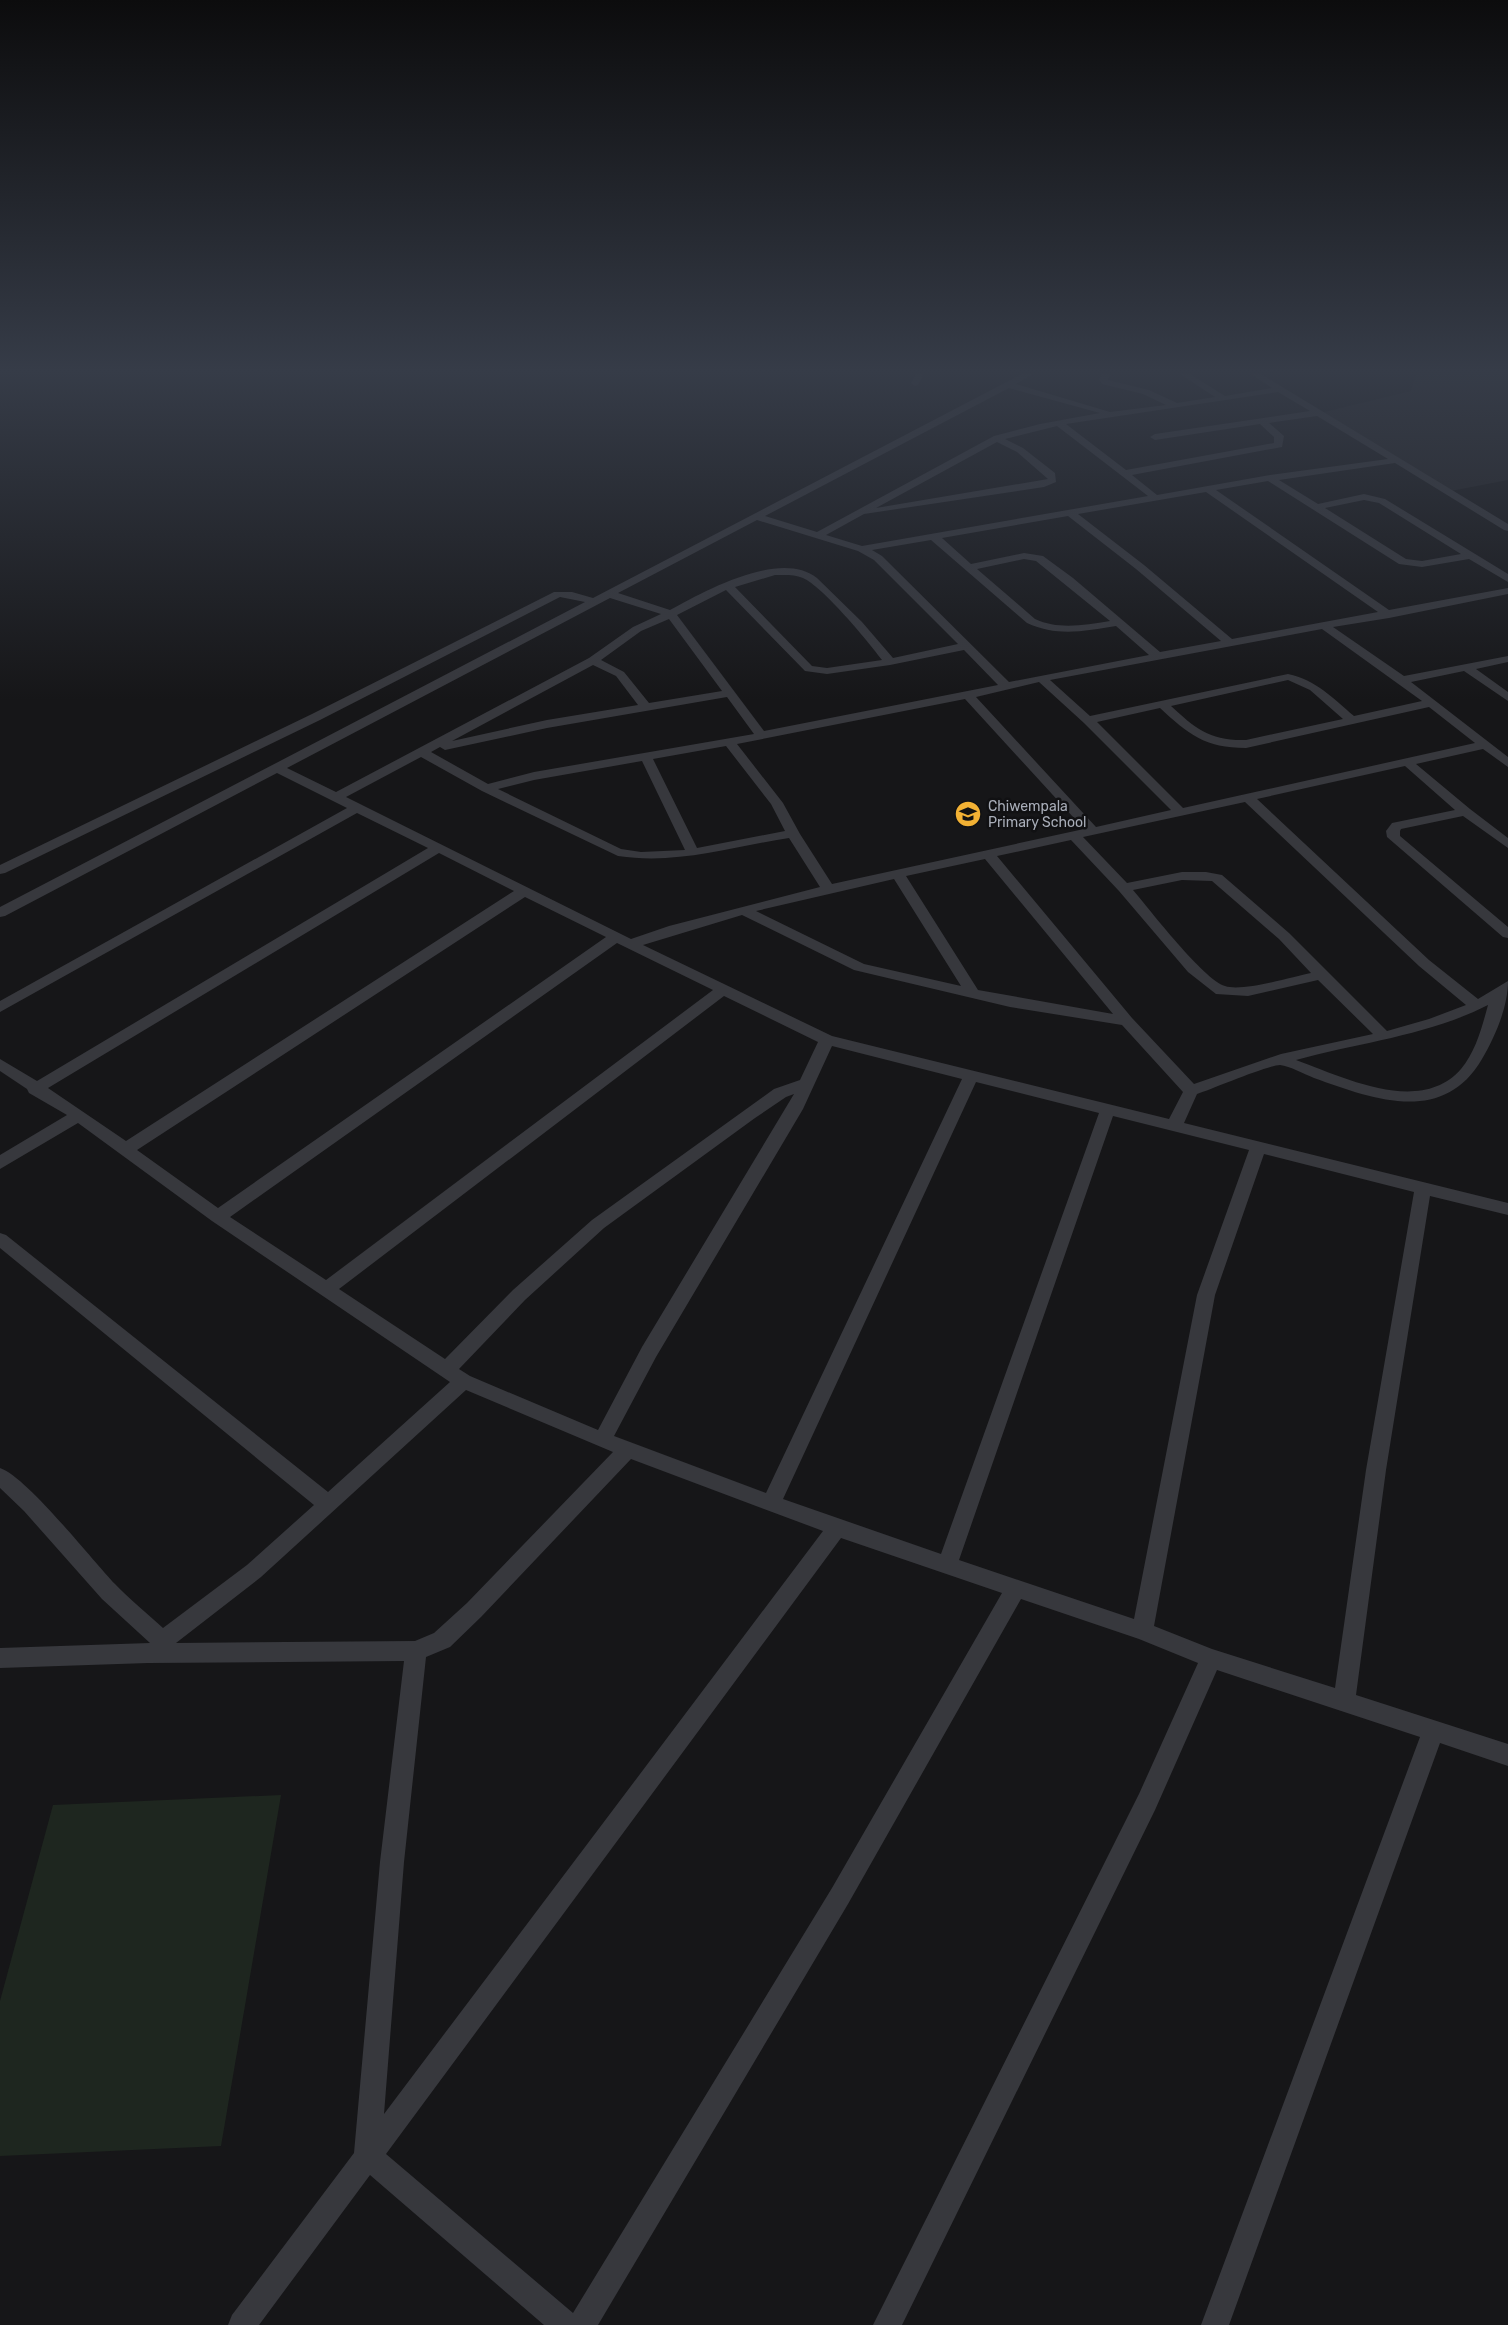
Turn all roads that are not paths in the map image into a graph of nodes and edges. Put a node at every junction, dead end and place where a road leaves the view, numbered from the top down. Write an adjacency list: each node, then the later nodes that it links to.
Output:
1 (822, 482): 13 (street)
2 (915, 482): 11 (street)
3 (1047, 482): 11 (street)
4 (1137, 482): 9 (street)
5 (1245, 482): 8 (street)
6 (1277, 482): 10 (street)
7 (1435, 482): 14 (street)
8 (1208, 489): 9 (street); 26 (street)
9 (1157, 499): 12 (street)
10 (1317, 507): 18 (street); 18 (street)
11 (857, 514): 15 (street)
12 (1071, 514): 16 (street); 29 (street)
13 (756, 517): 15 (street); 23 (street)
14 (1507, 526)
15 (816, 536): 17 (street)
16 (933, 536): 17 (street); 19 (street)
17 (862, 549): 30 (street)
18 (1471, 556): 20 (street)
19 (971, 567): 27 (street); 27 (street)
20 (1508, 579)
21 (729, 587): 25 (street); 34 (street); 34 (street)
22 (1508, 591): 26 (street)
23 (610, 594): 24 (street); 25 (street)
24 (594, 602): 55 (street); 69 (street)
25 (671, 614): 33 (street); 39 (street)
26 (1389, 615): 28 (street)
27 (1116, 623): 31 (street)
28 (1323, 625): 29 (street); 37 (street)
29 (1230, 643): 31 (street)
30 (966, 646): 34 (street); 38 (street)
31 (1157, 656): 36 (street)
32 (1508, 659): 35 (street)
33 (593, 660): 44 (street); 49 (street)
34 (890, 662)
35 (1467, 668): 37 (street); 41 (street)
36 (1041, 678): 38 (street); 45 (street)
37 (1402, 680): 42 (street)
38 (1007, 687): 40 (street)
39 (728, 693): 44 (street); 47 (street)
40 (968, 695): 47 (street); 62 (street)
41 (1508, 697)
42 (1431, 703): 46 (street); 50 (street)
43 (1162, 704): 45 (street); 46 (street); 46 (street)
44 (646, 707): 49 (street)
45 (1088, 720): 60 (street)
46 (1351, 720)
47 (761, 735): 48 (street)
48 (729, 742): 52 (street); 63 (street)
49 (438, 744): 51 (street)
50 (1485, 745): 53 (street); 54 (street)
51 (423, 753): 56 (street); 57 (street)
52 (646, 757): 56 (street); 67 (street)
53 (1408, 763): 58 (street); 61 (street)
54 (1508, 763)
55 (278, 768): 57 (street); 75 (street)
56 (486, 788): 67 (street)
57 (337, 797): 59 (street)
58 (1249, 798): 60 (street); 82 (street)
59 (358, 807): 66 (street); 83 (street)
60 (1180, 812): 62 (street)
61 (1465, 812): 65 (street); 76 (street)
62 (1094, 831): 64 (street)
63 (793, 834): 67 (street); 72 (street)
64 (1074, 836): 68 (street); 71 (street)
65 (1508, 844)
66 (440, 847): 73 (street); 91 (street)
67 (693, 854)
68 (989, 855): 70 (street); 84 (street)
69 (0, 870)
70 (898, 875): 72 (street); 81 (street)
71 (1124, 888): 78 (street); 78 (street)
72 (828, 889): 74 (street)
73 (525, 891): 77 (street); 97 (street)
74 (743, 910): 77 (street); 81 (street)
75 (0, 913)
76 (1508, 934)
77 (623, 941): 80 (street); 101 (street)
78 (1321, 975): 85 (street)
79 (1504, 989): 82 (street); 87 (street)
80 (723, 990): 86 (street); 103 (street)
81 (972, 994): 84 (street)
82 (1477, 1006): 85 (street)
83 (0, 1007)
84 (1127, 1022): 92 (street)
85 (1384, 1036): 87 (street)
86 (827, 1040): 89 (street); 90 (street)
87 (1280, 1060): 92 (street)
88 (0, 1064): 91 (street)
89 (971, 1076): 93 (street); 109 (street)
90 (806, 1084): 104 (street); 106 (street)
91 (35, 1089): 94 (street)
92 (1191, 1091): 95 (street)
93 (1108, 1109): 95 (street); 112 (street)
94 (79, 1115): 97 (street); 98 (street)
95 (1174, 1126): 96 (street)
96 (1258, 1148): 99 (street); 114 (street)
97 (125, 1150): 101 (street)
98 (0, 1163)
99 (1423, 1189): 100 (street); 119 (street)
100 (1508, 1209)
101 (218, 1217): 103 (street)
102 (0, 1239): 110 (street)
103 (326, 1290): 104 (street)
104 (446, 1370): 105 (street)
105 (463, 1381): 106 (street); 110 (street)
106 (602, 1440): 107 (street)
107 (627, 1450): 109 (street); 116 (street)
108 (0, 1476): 115 (street)
109 (772, 1502): 111 (street)
110 (328, 1504): 115 (street)
111 (837, 1528): 112 (street); 122 (street)
112 (947, 1565): 113 (street)
113 (1015, 1590): 114 (street); 125 (street)
114 (1143, 1631): 117 (street)
115 (166, 1647): 116 (street); 118 (street)
116 (416, 1651): 122 (street)
117 (1211, 1658): 119 (street); 126 (street)
118 (0, 1659)
119 (1344, 1700): 120 (street)
120 (1434, 1730): 121 (street); 127 (street)
121 (1508, 1755)
122 (367, 2155): 123 (street); 124 (street)
123 (242, 2325)
124 (566, 2325)
125 (582, 2325)
126 (887, 2325)
127 (1215, 2325)

